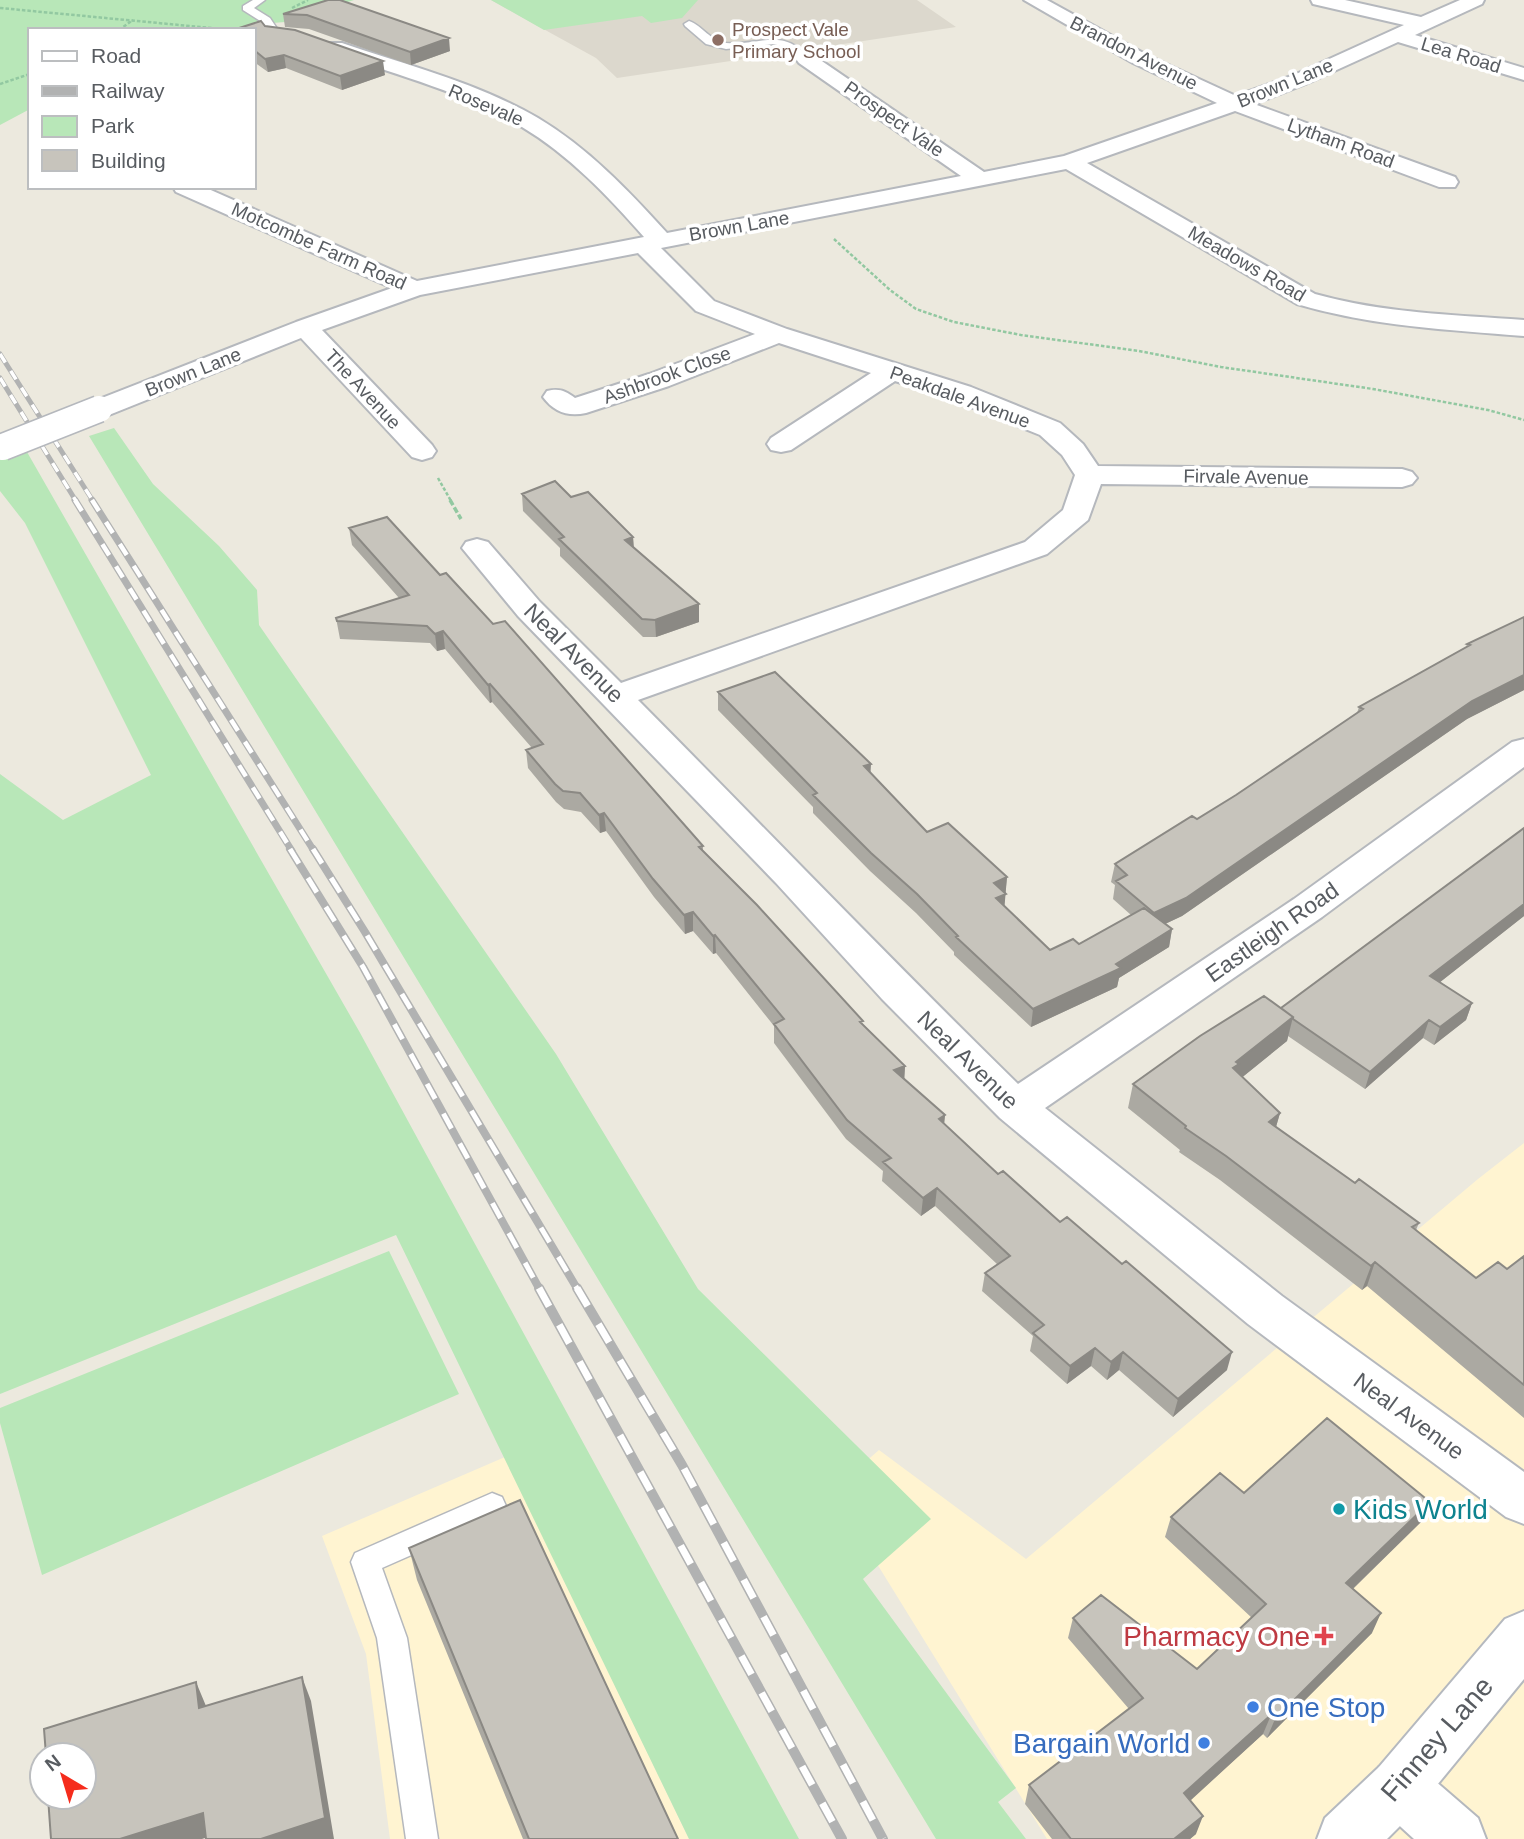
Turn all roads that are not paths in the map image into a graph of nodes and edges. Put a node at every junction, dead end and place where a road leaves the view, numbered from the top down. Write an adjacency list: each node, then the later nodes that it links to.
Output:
1 (260, 0): 7 (lane)
2 (1033, 0): 11 (street, Brandon Avenue)
3 (1320, 0): 6 (street)
4 (1475, 0): 6 (street, Brown Lane)
5 (689, 24): 9 (lane)
6 (1424, 24): 8 (street, Brown Lane)
7 (275, 33): 16 (street, Rosevale)
8 (1399, 36): 10 (street, Lea Road); 11 (street, Brown Lane)
9 (806, 59): 13 (street, Prospect Vale)
10 (1524, 74)
11 (1235, 104): 12 (street, Brown Lane); 14 (street, Lytham Road)
12 (1069, 162): 13 (street, Brown Lane); 19 (street, Meadows Road)
13 (981, 180): 16 (street, Brown Lane)
14 (1447, 182)
15 (189, 189): 17 (street, Motcombe Farm Road)
16 (652, 242): 17 (street, Brown Lane); 20 (street, Peakdale Avenue)
17 (414, 289): 18 (street, Brown Lane)
18 (305, 327): 24 (street, Brown Lane, bridge); 25 (street, The Avenue)
19 (1524, 328)
20 (778, 334): 21 (street, Peakdale Avenue); 22 (street, Ashbrook Close)
21 (892, 371): 23 (street); 26 (street, Peakdale Avenue)
22 (557, 397)
23 (781, 443)
24 (2, 447)
25 (422, 451)
26 (1089, 475): 27 (street, Firvale Avenue); 29 (street)
27 (1402, 478)
28 (477, 548): 29 (street, Neal Avenue)
29 (617, 696): 31 (street, Neal Avenue)
30 (1524, 750): 31 (street, Eastleigh Road)
31 (1015, 1107): 32 (street, Neal Avenue)
32 (1524, 1501)
33 (492, 1506): 36 (lane)
34 (1524, 1637): 35 (street, Finney Lane)
35 (1399, 1787): 37 (street, Finney Lane); 38 (street)
36 (422, 1839)
37 (1346, 1839)
38 (1457, 1839)

